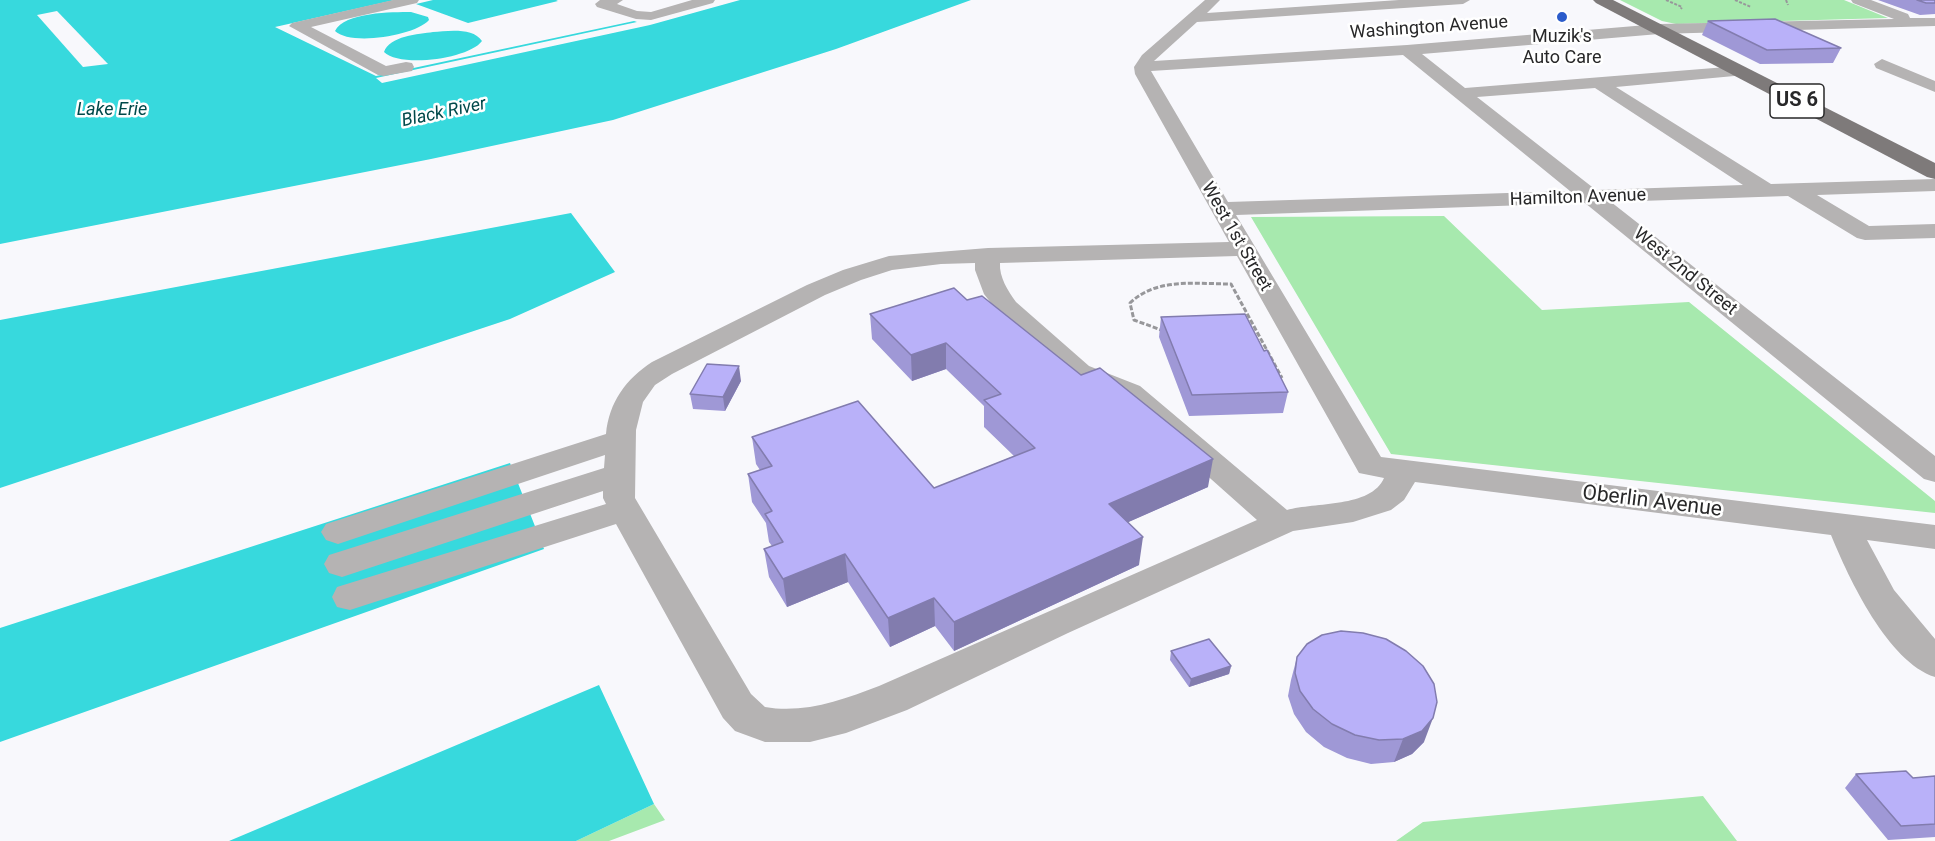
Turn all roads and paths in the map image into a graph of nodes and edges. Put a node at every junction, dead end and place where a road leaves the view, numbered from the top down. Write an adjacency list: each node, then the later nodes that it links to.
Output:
1 (412, 0): 17 (street)
2 (616, 0): 3 (street)
3 (708, 0)
4 (1214, 0): 10 (street)
5 (1463, 0): 10 (street)
6 (1601, 0): 14 (main road, US 6)
7 (1786, 0): 9 (path)
8 (1858, 0): 11 (street)
9 (1788, 5)
10 (1193, 18): 18 (street)
11 (1919, 22): 12 (street, Washington Avenue); 13 (street); 14 (street, Washington Avenue)
12 (1935, 22)
13 (1935, 28)
14 (1659, 29): 15 (street, Washington Avenue); 19 (main road, US 6)
15 (1407, 50): 18 (street, Washington Avenue); 22 (street, West 2nd Street)
16 (1882, 64): 21 (street)
17 (406, 67)
18 (1142, 67): 30 (street, West 1st Street)
19 (1738, 71): 20 (street); 23 (main road, US 6)
20 (1598, 83): 22 (street); 26 (street)
21 (1935, 87)
22 (1462, 93): 27 (street, West 2nd Street)
23 (1935, 172)
24 (1935, 186): 25 (street, Hamilton Avenue)
25 (1792, 190): 26 (street, Hamilton Avenue); 29 (street)
26 (1767, 191): 27 (street, Hamilton Avenue)
27 (1592, 197): 30 (street, Hamilton Avenue); 45 (street, West 2nd Street)
28 (1935, 204): 29 (street)
29 (1821, 208): 31 (street)
30 (1220, 210): 32 (street, West 1st Street)
31 (1935, 231)
32 (1243, 249): 33 (street); 43 (street, West 1st Street)
33 (988, 255): 42 (street); 48 (street)
34 (1247, 331): 35 (path)
35 (1256, 331): 36 (path); 37 (path)
36 (1174, 332)
37 (1270, 356): 38 (path); 40 (path)
38 (1260, 357)
39 (1277, 378): 40 (path)
40 (1282, 378): 41 (path)
41 (1288, 378)
42 (621, 439): 46 (street); 51 (street)
43 (1370, 466): 44 (street, Oberlin Avenue)
44 (1403, 471): 48 (street); 49 (street, Oberlin Avenue)
45 (1935, 472)
46 (620, 474): 47 (street); 51 (street)
47 (625, 509): 48 (street); 51 (street)
48 (1281, 523)
49 (1844, 526): 50 (street, Oberlin Avenue); 52 (street)
50 (1935, 537)
51 (343, 564)
52 (1935, 663)

